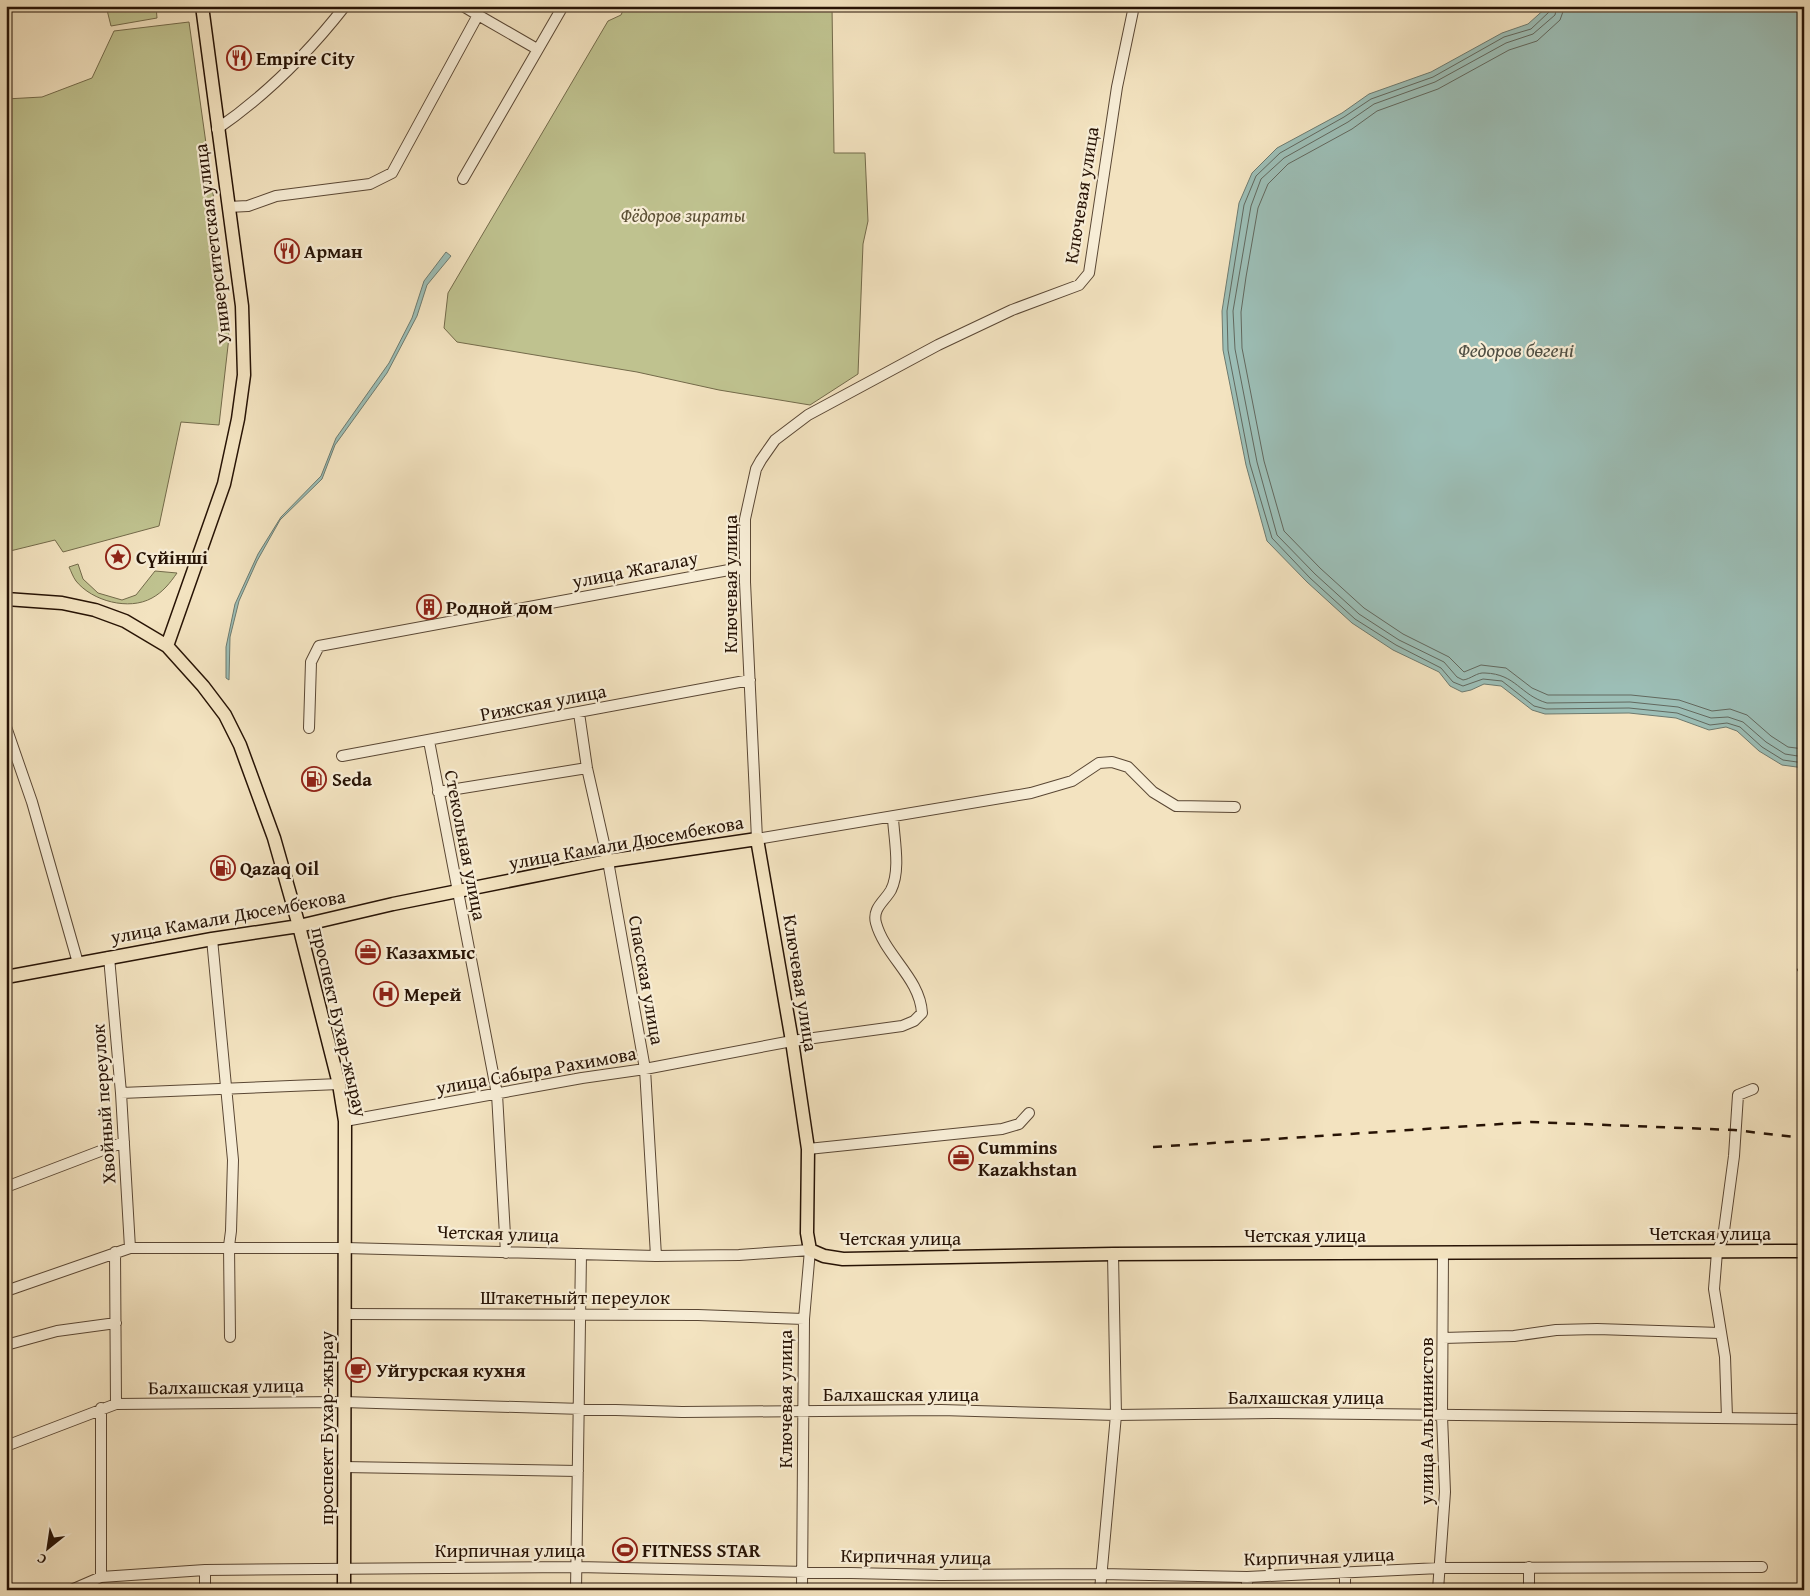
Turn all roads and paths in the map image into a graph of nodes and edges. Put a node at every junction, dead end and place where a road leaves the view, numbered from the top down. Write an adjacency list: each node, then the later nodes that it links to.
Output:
1 (202, 6): 8 (main road, Университетская улица)
2 (345, 6): 8 (street)
3 (463, 6): 6 (street)
4 (563, 6): 7 (street)
5 (1134, 6): 11 (street, Ключевая улица)
6 (478, 15): 7 (street); 10 (street)
7 (537, 49): 9 (street)
8 (217, 129): 10 (main road, Университетская улица)
9 (463, 179)
10 (228, 208): 13 (main road, Университетская улица)
11 (745, 566): 14 (street, Ключевая улица); 17 (street, улица Жагалау)
12 (6, 599): 13 (main road, проспект Бухар-жырау)
13 (167, 646): 27 (main road, проспект Бухар-жырау)
14 (750, 680): 15 (street, Рижская улица); 24 (street, Ключевая улица)
15 (579, 713): 18 (street, Рижская улица); 20 (street, Спасская улица)
16 (6, 727): 30 (street)
17 (310, 728)
18 (429, 741): 19 (street, Рижская улица); 21 (street, Стекольная улица)
19 (342, 756)
20 (587, 768): 21 (street); 25 (street, Спасская улица)
21 (438, 792): 26 (street, Стекольная улица)
22 (1235, 807): 23 (street, улица Камали Дюсембекова)
23 (893, 818): 24 (street, улица Камали Дюсембекова); 32 (street, улица Сабыра Рахимова)
24 (758, 839): 25 (main road, улица Камали Дюсембекова); 32 (main road, Ключевая улица)
25 (608, 861): 26 (main road, улица Камали Дюсембекова); 33 (street, Спасская улица)
26 (456, 891): 27 (main road, улица Камали Дюсембекова); 38 (street, Стекольная улица)
27 (299, 926): 28 (main road, улица Камали Дюсембекова); 34 (main road, проспект Бухар-жырау)
28 (212, 939): 29 (main road, улица Камали Дюсембекова); 35 (street)
29 (109, 957): 30 (main road, улица Камали Дюсембекова); 37 (street, Хвойный переулок)
30 (78, 963): 31 (main road, улица Камали Дюсембекова)
31 (6, 977)
32 (792, 1040): 33 (street, улица Сабыра Рахимова); 42 (main road, Ключевая улица)
33 (645, 1069): 38 (street, улица Сабыра Рахимова); 55 (street, Спасская улица)
34 (339, 1084): 35 (street); 40 (main road, проспект Бухар-жырау)
35 (227, 1088): 37 (street); 44 (street)
36 (1752, 1089): 51 (street)
37 (121, 1093): 41 (street, Хвойный переулок)
38 (497, 1094): 40 (street, улица Сабыра Рахимова); 52 (street, Стекольная улица)
39 (1028, 1113): 42 (street)
40 (345, 1121): 46 (main road, проспект Бухар-жырау)
41 (124, 1142): 43 (street); 45 (street, Хвойный переулок)
42 (808, 1149): 47 (main road, Ключевая улица)
43 (6, 1188)
44 (228, 1246): 45 (street, Четская улица); 46 (street, Четская улица); 62 (street)
45 (130, 1248): 49 (street, Четская улица)
46 (345, 1248): 52 (street, Четская улица); 57 (main road, проспект Бухар-жырау)
47 (810, 1250): 54 (main road, Четская улица); 55 (street, Четская улица); 59 (street, Ключевая улица)
48 (1804, 1251): 51 (main road, Четская улица)
49 (115, 1252): 56 (street, Четская улица); 60 (street)
50 (1442, 1252): 51 (main road, Четская улица); 54 (main road, Четская улица); 63 (street, улица Альпинистов)
51 (1718, 1252): 61 (street)
52 (506, 1253): 53 (street, Четская улица)
53 (581, 1254): 55 (street, Четская улица); 58 (street)
54 (1113, 1254): 70 (street)
55 (656, 1256)
56 (6, 1291)
57 (345, 1314): 58 (street, Штакетныйт переулок); 65 (main road, проспект Бухар-жырау)
58 (578, 1315): 59 (street, Штакетныйт переулок); 68 (street)
59 (804, 1319): 69 (street, Ключевая улица)
60 (116, 1323): 64 (street); 66 (street)
61 (1720, 1333): 63 (street); 72 (street)
62 (230, 1337)
63 (1443, 1338): 71 (street, улица Альпинистов)
64 (6, 1345)
65 (343, 1402): 66 (street, Балхашская улица); 68 (street, Балхашская улица); 75 (main road, проспект Бухар-жырау)
66 (116, 1404): 67 (street, Балхашская улица)
67 (101, 1408): 74 (street, Балхашская улица); 86 (street)
68 (578, 1410): 69 (street, Балхашская улица); 76 (street)
69 (804, 1411): 70 (street, Балхашская улица); 83 (street, Ключевая улица)
70 (1116, 1415): 71 (street, Балхашская улица); 85 (street)
71 (1442, 1416): 72 (street, Балхашская улица); 80 (street, улица Альпинистов)
72 (1727, 1418): 73 (street, Балхашская улица)
73 (1804, 1419)
74 (6, 1446)
75 (343, 1468): 76 (street); 79 (main road, проспект Бухар-жырау)
76 (578, 1470): 77 (street)
77 (577, 1567): 79 (street, Кирпичная улица); 83 (street, Кирпичная улица); 91 (street)
78 (1762, 1567): 81 (street, Кирпичная улица)
79 (344, 1568): 82 (street, Кирпичная улица); 90 (main road, проспект Бухар-жырау)
80 (1440, 1568): 81 (street, Кирпичная улица); 84 (street, Кирпичная улица); 96 (street, улица Альпинистов)
81 (1529, 1568): 97 (street)
82 (205, 1570): 86 (street, Кирпичная улица); 89 (street)
83 (801, 1571): 85 (street, Кирпичная улица); 92 (street, Ключевая улица)
84 (1345, 1573): 87 (street, Кирпичная улица); 95 (street)
85 (1100, 1574): 87 (street, Кирпичная улица); 93 (street)
86 (101, 1577): 88 (street, Кирпичная улица)
87 (1247, 1577): 94 (street)
88 (71, 1590)
89 (205, 1590)
90 (344, 1590)
91 (576, 1590)
92 (802, 1590)
93 (1100, 1590)
94 (1247, 1590)
95 (1345, 1590)
96 (1438, 1590)
97 (1529, 1590)

